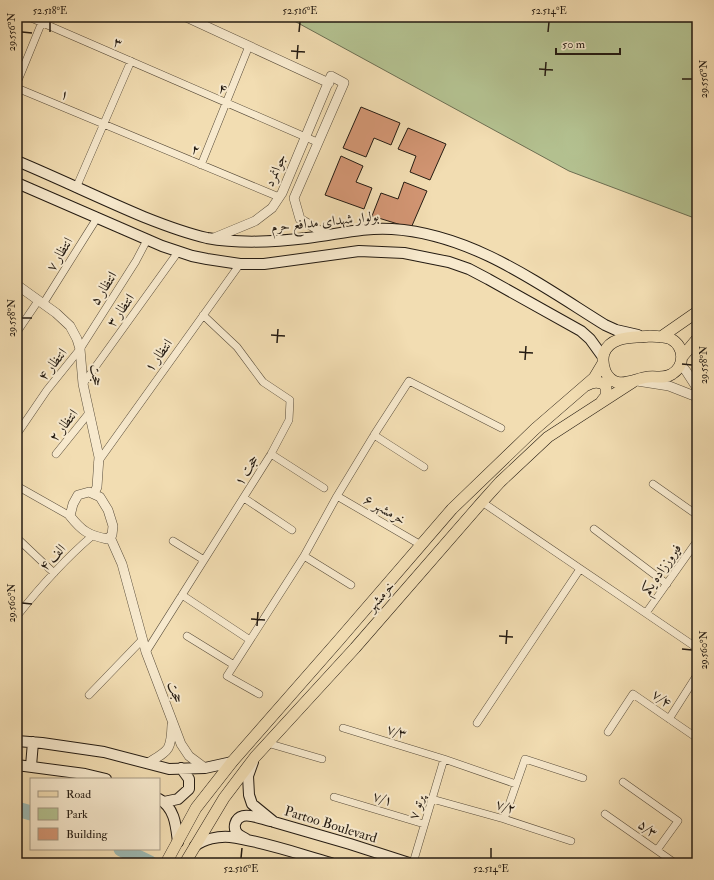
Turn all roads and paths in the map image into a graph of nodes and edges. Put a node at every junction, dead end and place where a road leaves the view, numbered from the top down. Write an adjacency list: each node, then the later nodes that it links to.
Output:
1 (29, 17): 3 (street, ۳)
2 (186, 17): 4 (street, جوانمرد)
3 (43, 20): 5 (street, ۳); 6 (street)
4 (249, 46): 7 (street, جوانمرد); 9 (street)
5 (131, 62): 9 (street, ۴); 10 (street)
6 (17, 83)
7 (329, 83): 11 (street, جوانمرد); 12 (street, جوانمرد)
8 (17, 88): 10 (street, ۱)
9 (226, 103): 11 (street, ۴); 14 (street)
10 (104, 124): 14 (street, ۲); 16 (street)
11 (305, 138): 12 (street, ۴); 17 (street, جوانمرد)
12 (317, 142): 19 (street, جوانمرد)
13 (17, 161): 16 (main road, بولوار شهدای مدافع حرم)
14 (201, 165): 17 (street, ۲)
15 (17, 183): 18 (main road)
16 (76, 188): 20 (main road, بولوار شهدای مدافع حرم)
17 (279, 197): 20 (street, جوانمرد)
18 (97, 218): 21 (main road); 25 (street, انتظار ۷)
19 (327, 235): 20 (main road, بولوار شهدای مدافع حرم); 27 (main road, بولوار شهدای مدافع حرم)
20 (214, 238)
21 (147, 240): 22 (main road); 34 (street, انتظار ۵)
22 (178, 252): 23 (main road); 38 (street, انتظار ۳)
23 (240, 264): 28 (street, انتظار ۱); 29 (main road)
24 (17, 285): 25 (street, حجت)
25 (40, 302): 30 (street, انتظار ۷); 34 (street, حجت)
26 (696, 313): 32 (main road)
27 (586, 314): 29 (main road); 31 (main road, بولوار شهدای مدافع حرم)
28 (203, 315): 48 (street, حجت ۱); 49 (street, انتظار ۱)
29 (575, 328): 35 (main road)
30 (17, 332)
31 (650, 336): 32 (main road); 35 (main road)
32 (661, 337): 36 (main road)
33 (697, 339): 36 (main road)
34 (80, 349): 38 (street, حجت); 45 (street, انتظار ۴)
35 (603, 360): 37 (main road); 39 (main road)
36 (681, 361): 37 (main road); 40 (street)
37 (635, 381): 41 (street); 42 (main road, خرمشهر)
38 (83, 384): 43 (street, حجت)
39 (585, 386): 42 (main road); 67 (main road)
40 (697, 388)
41 (697, 397)
42 (602, 401): 57 (main road, خرمشهر)
43 (89, 412): 47 (street, انتظار ۲); 49 (street, حجت)
44 (501, 428): 46 (street)
45 (17, 434)
46 (374, 435): 50 (street); 55 (street)
47 (56, 454)
48 (272, 454): 52 (street); 56 (street, حجت ۱)
49 (98, 462): 54 (street, حجت)
50 (424, 467)
51 (653, 484): 58 (street)
52 (324, 488)
53 (18, 490): 59 (street)
54 (94, 494): 59 (street); 63 (street)
55 (337, 496): 67 (street, خرمشهر ۶); 68 (street)
56 (244, 498): 61 (street); 69 (street, حجت ۱)
57 (482, 502): 70 (street); 82 (main road, خرمشهر)
58 (697, 515)
59 (70, 516): 62 (street)
60 (594, 529): 72 (street)
61 (292, 530)
62 (92, 536): 63 (street); 71 (street, ۴ الف)
63 (110, 537): 78 (street, حجت)
64 (17, 538): 71 (street)
65 (173, 541): 69 (street)
66 (697, 541): 72 (street, فیروززاده یکم)
67 (421, 545): 80 (main road)
68 (304, 556): 73 (street); 79 (street)
69 (204, 560): 74 (street, حجت ۱)
70 (580, 569): 75 (street); 90 (street)
71 (54, 573): 76 (street, ۴ الف)
72 (667, 584): 75 (street, فیروززاده یکم)
73 (351, 585)
74 (182, 595): 79 (street); 83 (street, حجت ۱)
75 (646, 613): 81 (street)
76 (17, 616)
77 (187, 636): 84 (street)
78 (142, 640): 83 (street, حجت); 87 (street)
79 (250, 640): 84 (street)
80 (339, 640): 82 (main road); 100 (main road)
81 (697, 648)
82 (352, 651): 96 (main road, خرمشهر)
83 (146, 652): 89 (street, حجت)
84 (234, 665): 86 (street)
85 (697, 675): 88 (street)
86 (259, 694)
87 (89, 695)
88 (669, 719): 92 (street, ۷/۴); 93 (street, ۷/۴)
89 (172, 720): 101 (street); 105 (street, حجت)
90 (477, 723)
91 (343, 728): 99 (street, ۷/۳)
92 (608, 732)
93 (697, 738)
94 (17, 741): 95 (main road)
95 (33, 742): 101 (main road); 103 (main road)
96 (267, 743): 97 (main road, خرمشهر); 98 (street)
97 (255, 756): 115 (main road, Partoo Boulevard); 120 (main road, خرمشهر)
98 (322, 759)
99 (444, 759): 109 (street); 111 (street, پرتو ۷)
100 (232, 762): 105 (main road); 118 (main road)
101 (148, 763): 104 (main road)
102 (17, 765): 103 (main road)
103 (31, 766): 106 (main road)
104 (181, 768): 105 (main road); 112 (main road)
105 (204, 768)
106 (102, 778)
107 (583, 778): 109 (street)
108 (623, 782): 121 (street)
109 (516, 784): 114 (street)
110 (334, 797): 116 (street, ۷/۱)
111 (432, 799): 114 (street, ۷/۲); 116 (street, پرتو ۷)
112 (162, 801): 118 (main road)
113 (605, 814): 121 (street, ۵/۳)
114 (504, 819): 117 (street, ۷/۲)
115 (274, 822): 119 (main road); 125 (main road, Partoo Boulevard)
116 (424, 824): 126 (street, پرتو ۷)
117 (571, 841)
118 (178, 842): 122 (main road)
119 (258, 843): 120 (main road); 124 (main road)
120 (195, 846): 123 (main road, خرمشهر)
121 (656, 850): 127 (street, ۵/۳)
122 (166, 862)
123 (185, 863)
124 (331, 863)
125 (408, 863)
126 (413, 863)
127 (675, 863)

